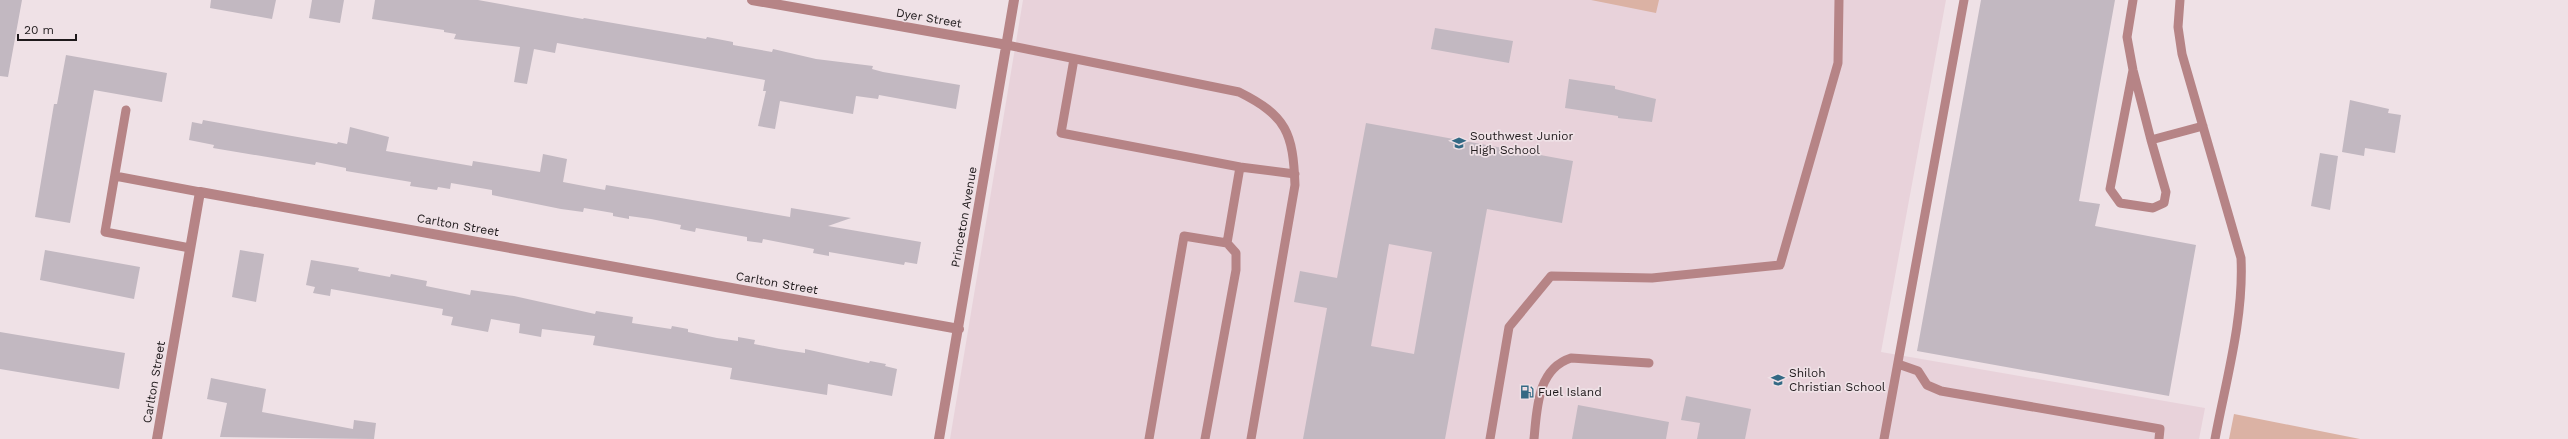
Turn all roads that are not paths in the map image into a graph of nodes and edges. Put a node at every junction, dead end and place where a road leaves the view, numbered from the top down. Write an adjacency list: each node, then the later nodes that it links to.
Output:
1 (752, 0): 7 (street, Dyer Street)
2 (1014, 0): 7 (street, Princeton Avenue)
3 (1839, 0): 27 (lane)
4 (1964, 0): 21 (lane)
5 (2133, 0): 9 (lane)
6 (2180, 0): 11 (lane)
7 (1007, 45): 8 (lane); 19 (street, Princeton Avenue)
8 (1074, 59): 13 (lane); 14 (lane)
9 (2133, 70): 12 (lane); 12 (lane)
10 (126, 110): 15 (lane)
11 (2203, 126): 12 (lane); 31 (lane)
12 (2151, 140)
13 (1240, 167): 14 (lane); 17 (lane)
14 (1295, 174): 26 (lane)
15 (115, 176): 16 (lane); 18 (lane)
16 (200, 192): 18 (street, Carlton Street); 19 (street, Carlton Street)
17 (1228, 243): 24 (lane); 25 (lane)
18 (190, 248): 22 (street, Carlton Street)
19 (959, 329): 23 (street, Princeton Avenue)
20 (1649, 362): 28 (lane)
21 (1898, 364): 29 (lane); 30 (lane)
22 (157, 439)
23 (939, 439)
24 (1149, 439)
25 (1205, 439)
26 (1251, 439)
27 (1490, 439)
28 (1534, 439)
29 (1884, 439)
30 (2159, 439)
31 (2215, 439)

